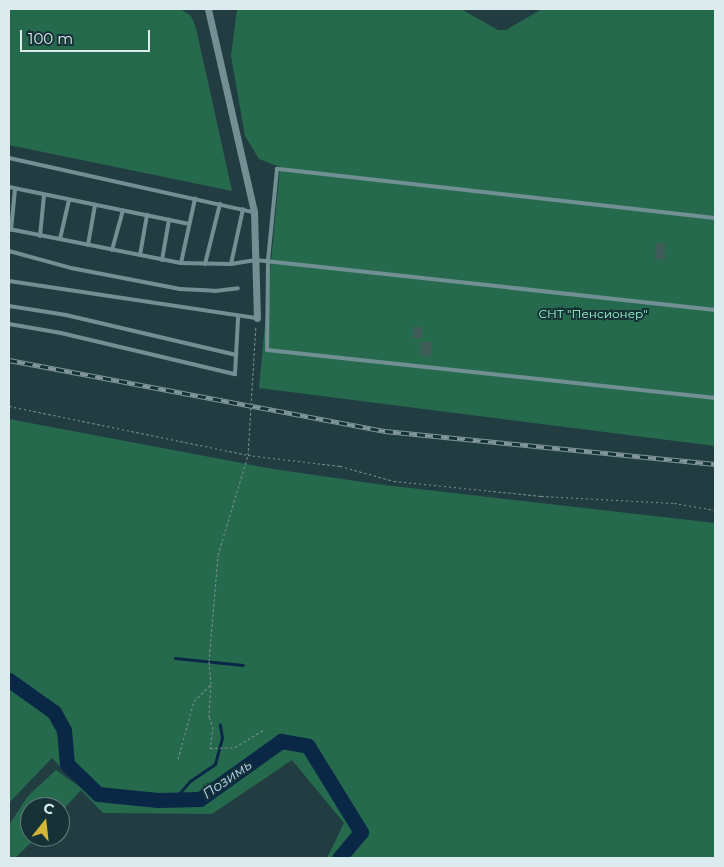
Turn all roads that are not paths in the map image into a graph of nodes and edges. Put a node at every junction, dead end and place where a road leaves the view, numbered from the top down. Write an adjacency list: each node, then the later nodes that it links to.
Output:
1 (208, 9): 12 (street)
2 (9, 158): 6 (lane)
3 (9, 187): 4 (lane)
4 (15, 189): 5 (lane); 17 (lane)
5 (44, 195): 7 (lane); 18 (lane)
6 (195, 199): 8 (lane); 16 (lane)
7 (69, 200): 9 (lane); 19 (lane)
8 (220, 204): 11 (lane); 28 (lane)
9 (94, 205): 10 (lane); 20 (lane)
10 (123, 210): 13 (lane); 21 (lane)
11 (243, 210): 12 (lane); 29 (lane)
12 (254, 212): 25 (street)
13 (147, 215): 15 (lane); 23 (lane)
14 (715, 218): 26 (lane)
15 (170, 220): 16 (lane); 24 (lane)
16 (189, 224): 27 (lane)
17 (10, 230): 18 (lane)
18 (40, 236): 19 (lane)
19 (60, 239): 20 (lane)
20 (88, 245): 21 (lane)
21 (112, 250): 23 (lane)
22 (9, 251): 31 (lane)
23 (140, 255): 24 (lane)
24 (162, 260): 27 (lane)
25 (256, 260): 26 (lane); 29 (lane); 35 (street)
26 (268, 261): 33 (lane); 38 (lane)
27 (181, 264): 28 (lane)
28 (204, 264): 29 (lane)
29 (231, 264)
30 (9, 281): 34 (lane)
31 (238, 288)
32 (9, 306): 37 (lane)
33 (715, 310)
34 (238, 318): 35 (lane); 37 (lane)
35 (257, 318)
36 (9, 324): 37 (lane)
37 (236, 355)
38 (715, 398)

